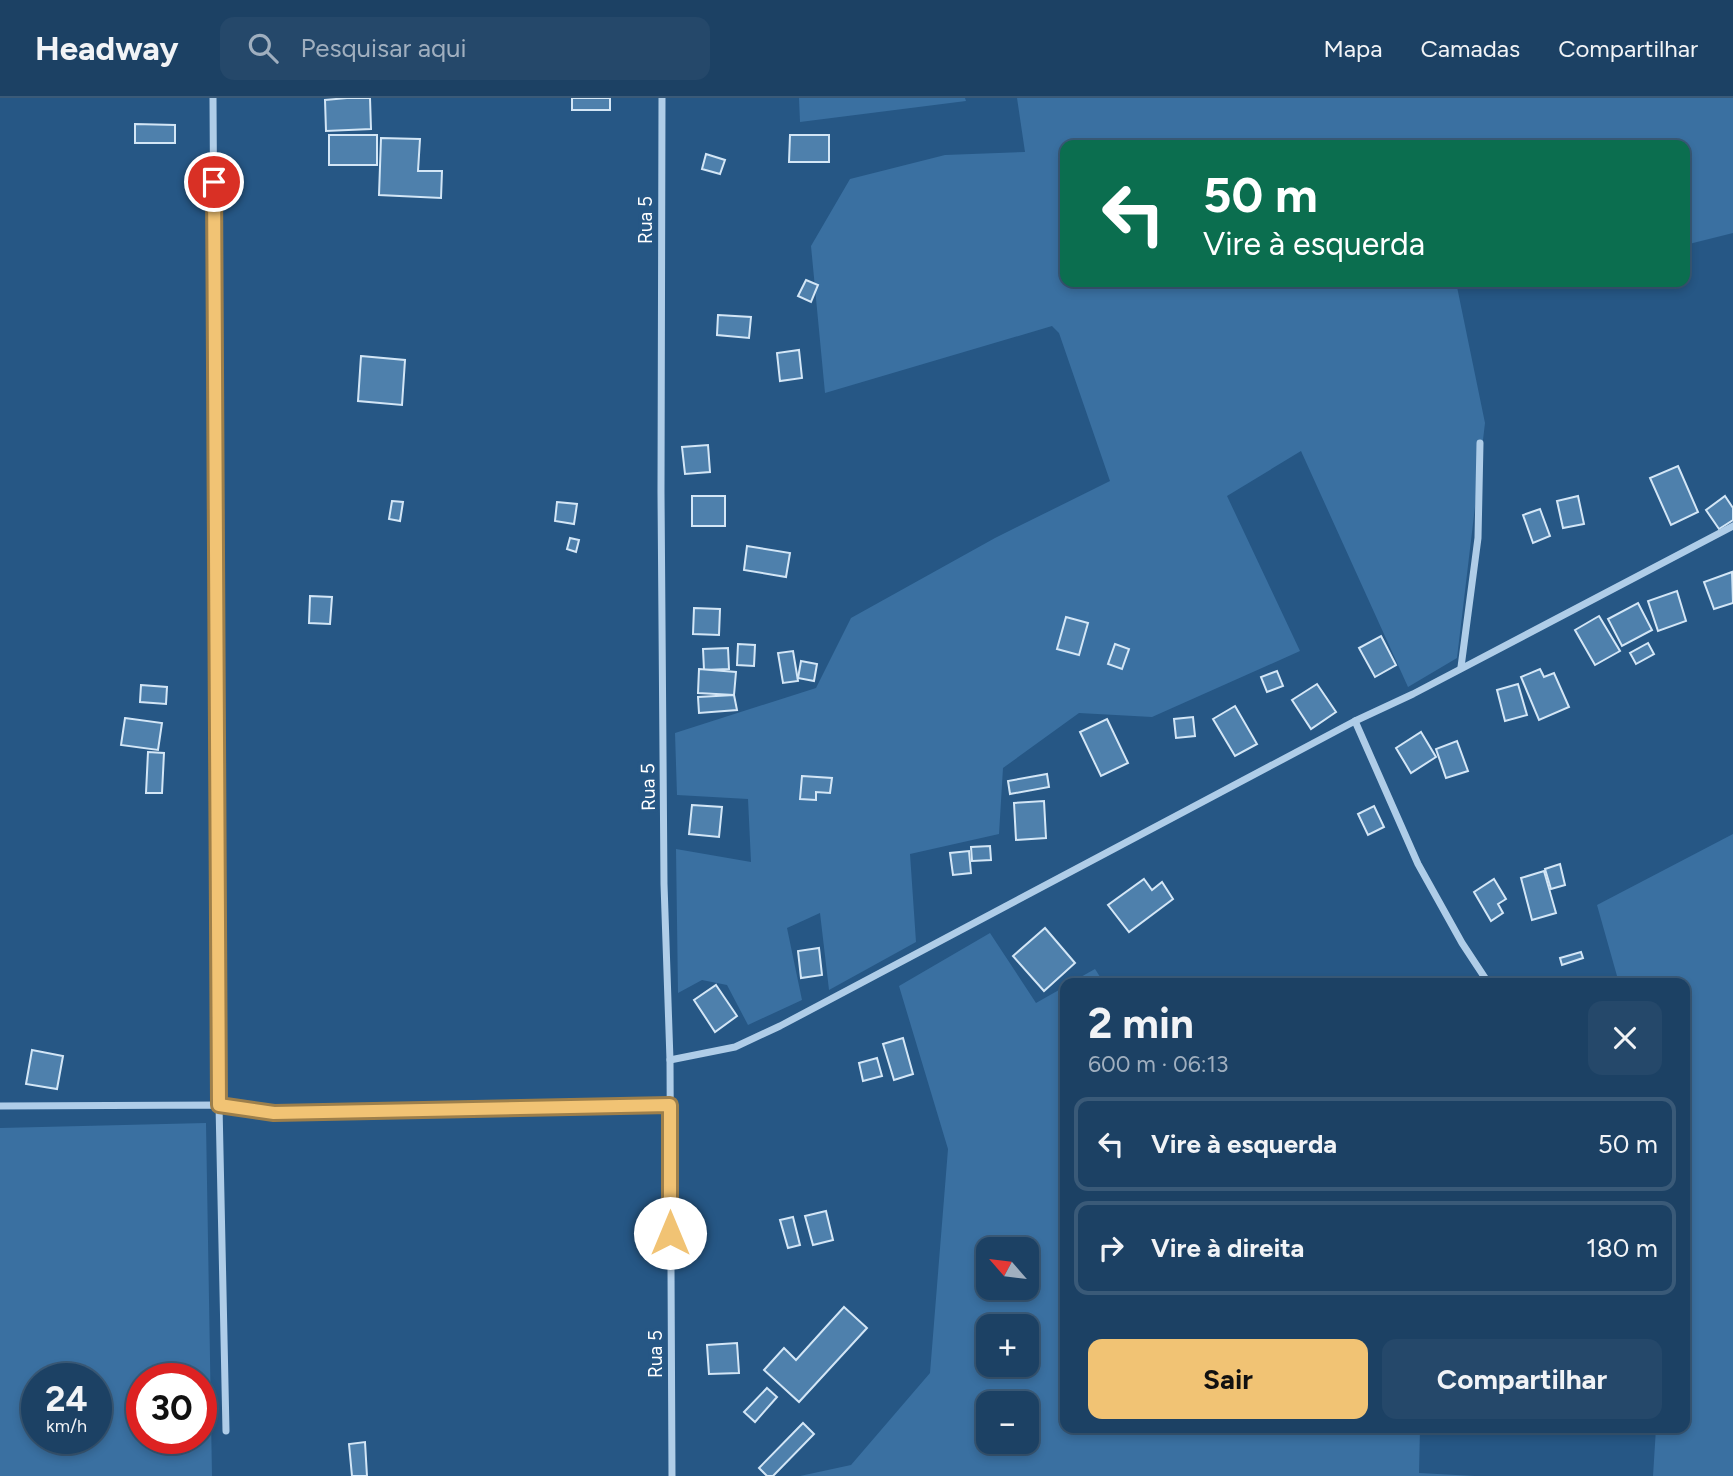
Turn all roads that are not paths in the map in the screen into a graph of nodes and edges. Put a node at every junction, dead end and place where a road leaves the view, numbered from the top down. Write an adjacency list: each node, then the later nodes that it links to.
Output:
1 (214, 98): 9 (street)
2 (662, 98): 8 (street, Rua 5)
3 (1480, 443): 5 (street)
4 (1733, 526): 5 (street)
5 (1461, 667): 6 (street)
6 (1354, 721): 7 (street); 8 (street)
7 (1485, 978)
8 (670, 1060): 10 (street, Rua 5)
9 (219, 1105): 10 (street); 11 (street); 12 (street)
10 (670, 1105): 13 (street, Rua 5)
11 (0, 1106)
12 (226, 1431)
13 (672, 1476)

